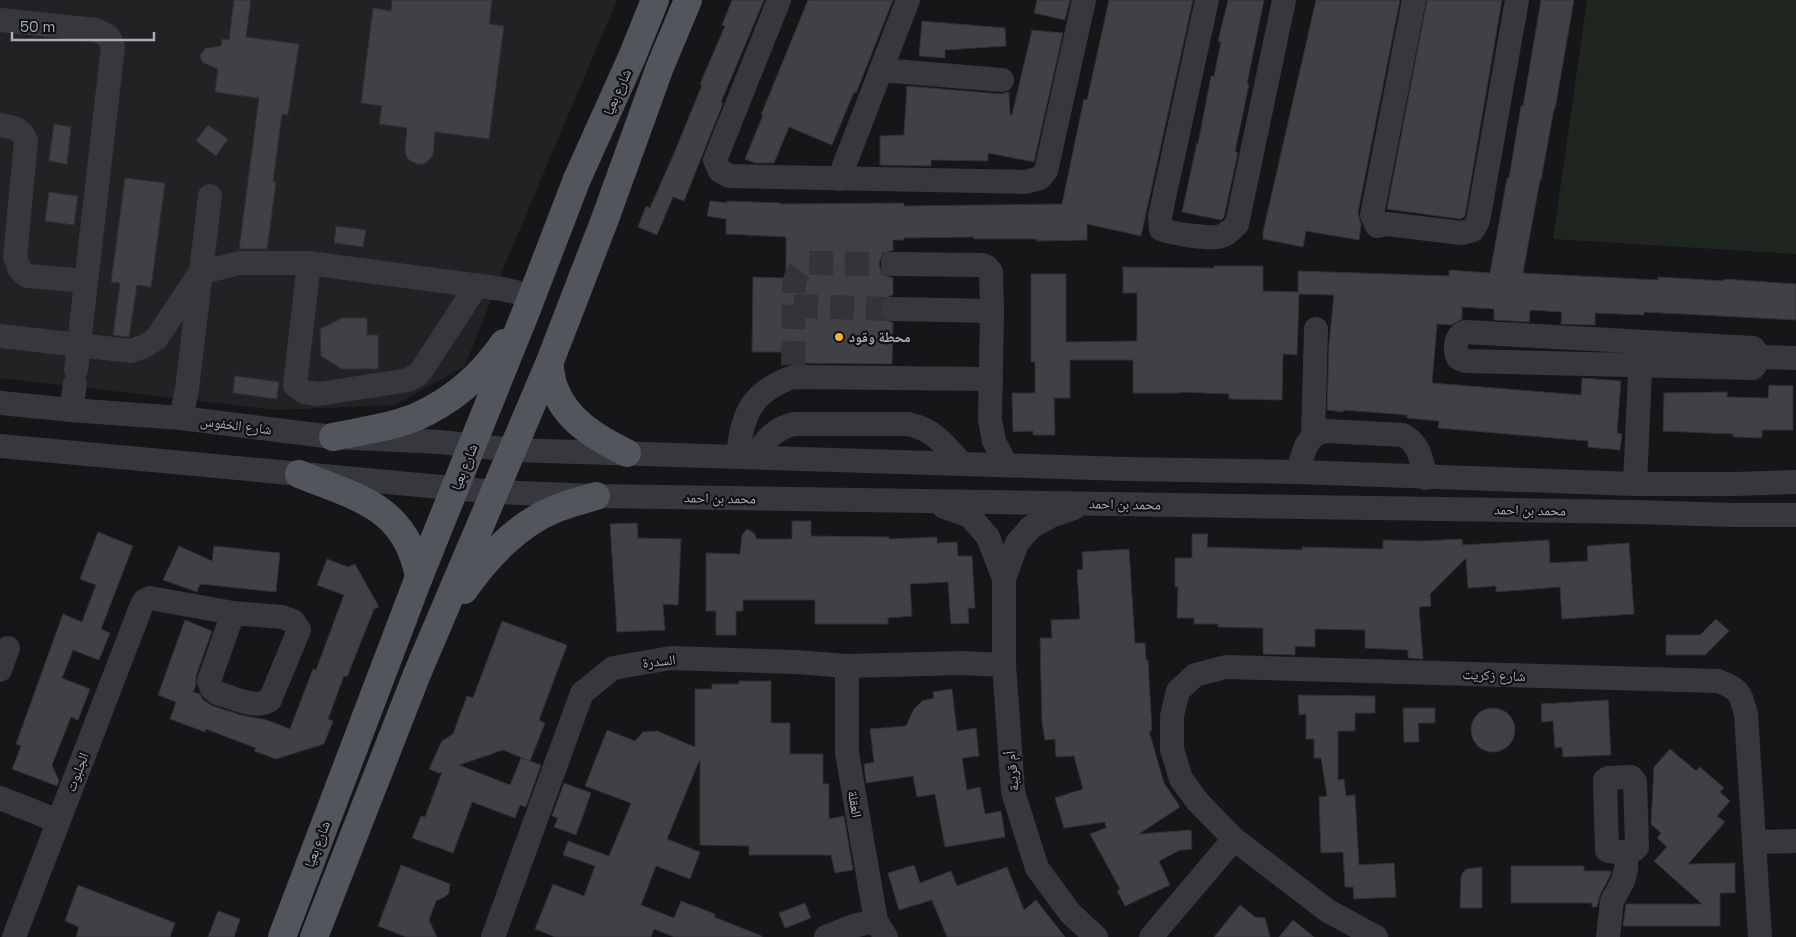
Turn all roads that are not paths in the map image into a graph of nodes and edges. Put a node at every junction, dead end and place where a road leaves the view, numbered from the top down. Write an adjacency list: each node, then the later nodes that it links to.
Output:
1 (655, 0): 21 (main road, شارع بعيا)
2 (688, 0): 29 (main road)
3 (779, 0): 14 (street)
4 (908, 0): 11 (street)
5 (1084, 0): 14 (street)
6 (1207, 0): 7 (street)
7 (1284, 0)
8 (1414, 0): 9 (street)
9 (1517, 0)
10 (0, 20): 19 (street)
11 (881, 70): 12 (street); 14 (street)
12 (1002, 80)
13 (0, 125): 19 (street)
14 (839, 179)
15 (210, 196): 18 (street)
16 (309, 263): 18 (street); 20 (street); 20 (street)
17 (894, 264): 23 (street)
18 (200, 272): 26 (street); 33 (street)
19 (86, 281): 26 (street)
20 (477, 286): 21 (street)
21 (530, 303): 35 (main road); 37 (main road, شارع بعيا)
22 (893, 309): 23 (street)
23 (992, 311): 30 (street)
24 (1316, 329): 34 (street)
25 (0, 336): 26 (street)
26 (79, 346): 32 (street)
27 (1641, 354): 27 (street); 28 (street); 47 (street)
28 (1796, 358)
29 (549, 364): 38 (main road); 39 (main road)
30 (991, 379): 40 (street); 42 (street)
31 (0, 403): 32 (street, شارع الخفوس)
32 (71, 410): 33 (street, شارع الخفوس)
33 (181, 418): 35 (street, شارع الخفوس)
34 (1313, 436): 43 (street); 45 (street)
35 (333, 437): 37 (street, شارع الخفوس)
36 (0, 446): 44 (street)
37 (472, 447): 38 (street, محمد بن احمد); 48 (main road, شارع بعيا)
38 (513, 450): 39 (street, محمد بن احمد); 49 (main road)
39 (627, 453): 40 (street, محمد بن احمد)
40 (747, 456): 41 (street, محمد بن احمد); 41 (street)
41 (961, 463): 42 (street, محمد بن احمد)
42 (1006, 464): 43 (street, محمد بن احمد)
43 (1298, 472): 45 (street, محمد بن احمد)
44 (299, 474): 48 (street); 54 (main road)
45 (1426, 478): 47 (street, محمد بن احمد)
46 (1796, 482): 47 (street, محمد بن احمد)
47 (1634, 484)
48 (454, 489): 49 (street, محمد بن احمد); 54 (main road, شارع بعيا)
49 (494, 492): 50 (street, محمد بن احمد); 57 (main road)
50 (596, 496): 51 (street, محمد بن احمد); 57 (main road)
51 (929, 502): 52 (street, محمد بن احمد); 55 (street, أم قريبة)
52 (1086, 504): 53 (street, محمد بن احمد); 55 (street, أم قريبة)
53 (1796, 515)
54 (418, 577): 70 (main road, شارع بعيا)
55 (1004, 580): 59 (street, أم قريبة)
56 (233, 613): 63 (street, الجلبوت)
57 (436, 631): 71 (main road)
58 (8, 648): 61 (street)
59 (1004, 665): 60 (street, السدرة); 74 (street, أم قريبة)
60 (847, 666): 68 (street, العقلة); 72 (street, السدرة)
61 (0, 670)
62 (0, 798): 63 (street)
63 (58, 822): 69 (street, الجلبوت)
64 (1234, 839): 66 (street, شارع زكريت); 75 (street); 76 (street, شارع زكريت)
65 (1796, 841): 66 (street)
66 (1755, 842): 78 (street, شارع زكريت)
67 (1626, 852): 77 (street)
68 (881, 929): 73 (street)
69 (14, 937)
70 (282, 937)
71 (314, 937)
72 (493, 937)
73 (826, 937)
74 (1096, 937)
75 (1151, 937)
76 (1376, 937)
77 (1608, 937)
78 (1760, 937)

